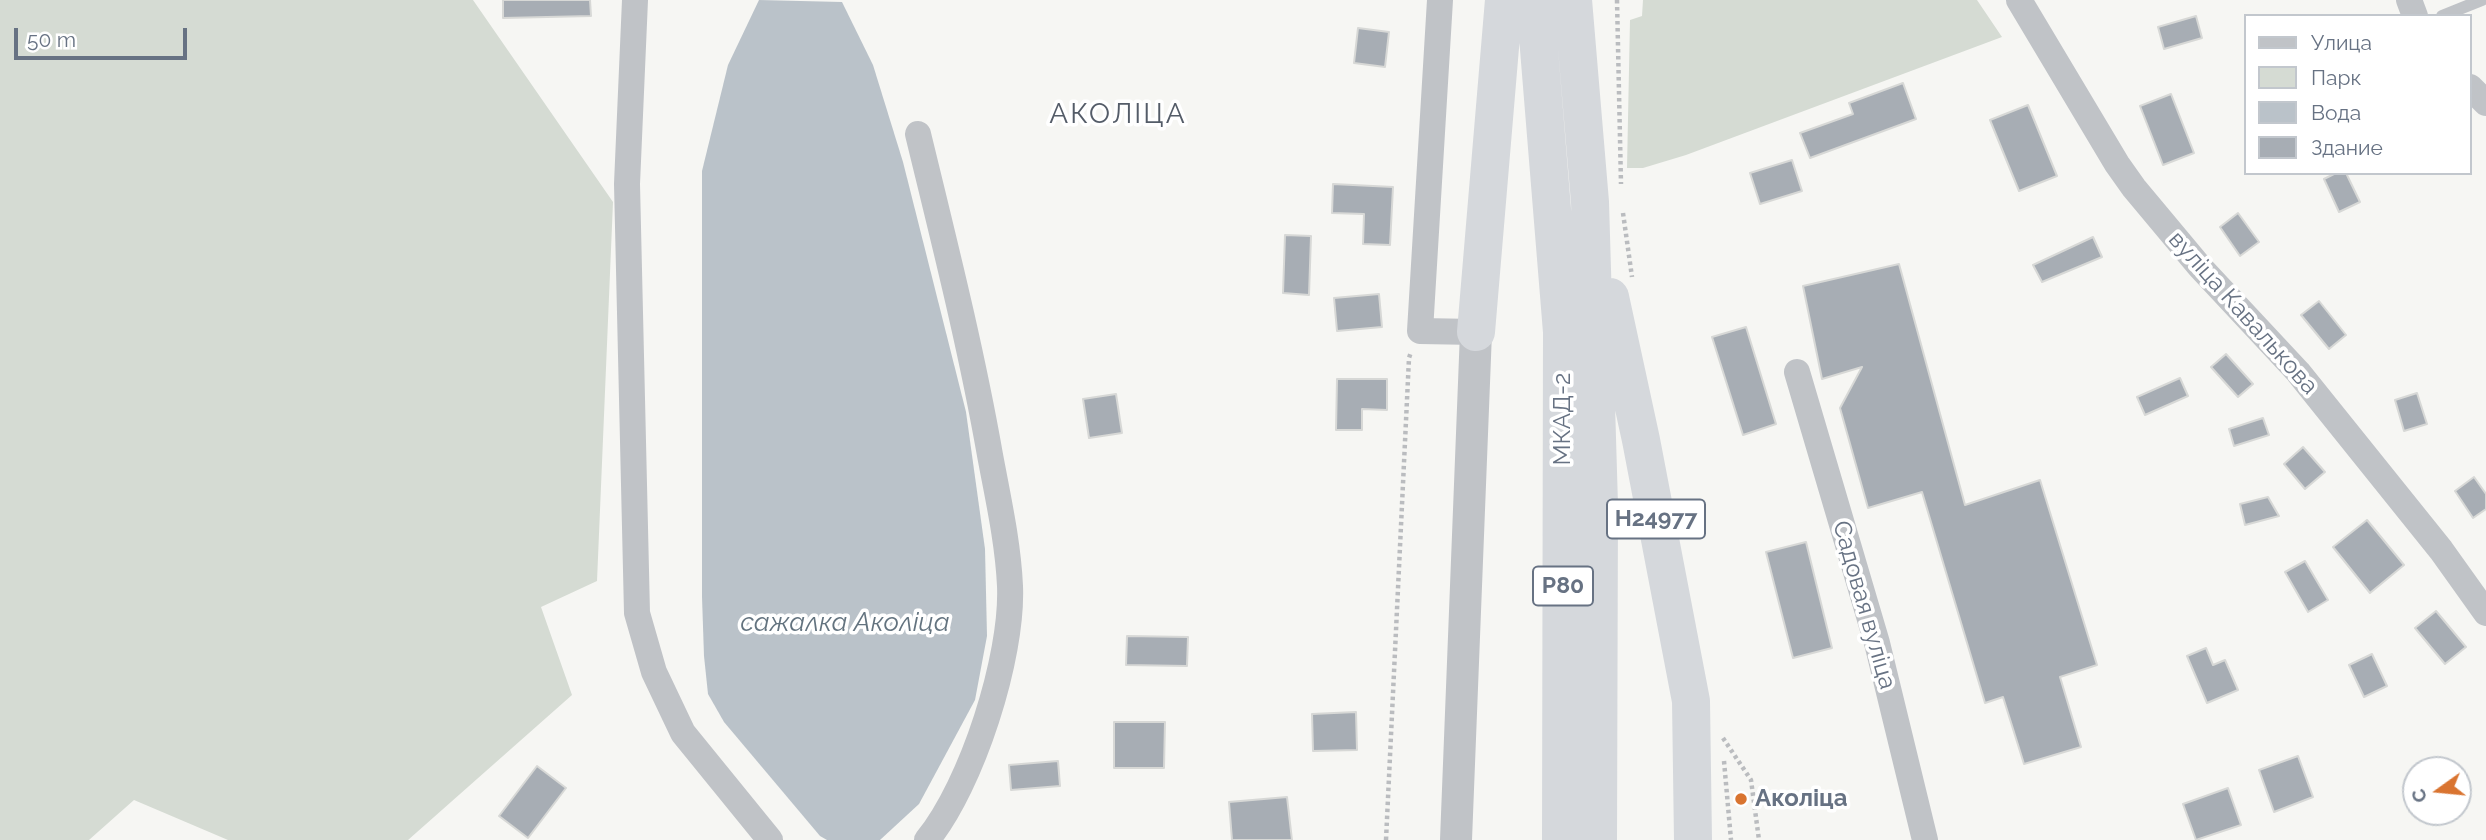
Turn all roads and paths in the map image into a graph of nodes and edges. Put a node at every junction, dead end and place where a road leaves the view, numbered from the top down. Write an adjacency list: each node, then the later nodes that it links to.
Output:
1 (635, 0): 17 (street)
2 (1440, 0): 13 (street)
3 (1504, 0): 14 (highway)
4 (1535, 0): 21 (highway, МКАД-2 / Р80)
5 (1573, 0): 12 (highway, Р80)
6 (2019, 0): 16 (street, вуліца Кавалькова)
7 (2482, 0): 8 (lane)
8 (2447, 14)
9 (2472, 89): 10 (street)
10 (2486, 103)
11 (918, 134): 18 (street)
12 (1590, 202): 22 (highway, Р80); 23 (highway, Н24977)
13 (1420, 331): 14 (street); 19 (path)
14 (1476, 332): 20 (street)
15 (1797, 372): 24 (street, Садовая вуліца)
16 (2486, 613)
17 (770, 840)
18 (927, 840)
19 (1386, 840)
20 (1456, 840)
21 (1561, 840)
22 (1598, 840)
23 (1693, 840)
24 (1925, 840)

